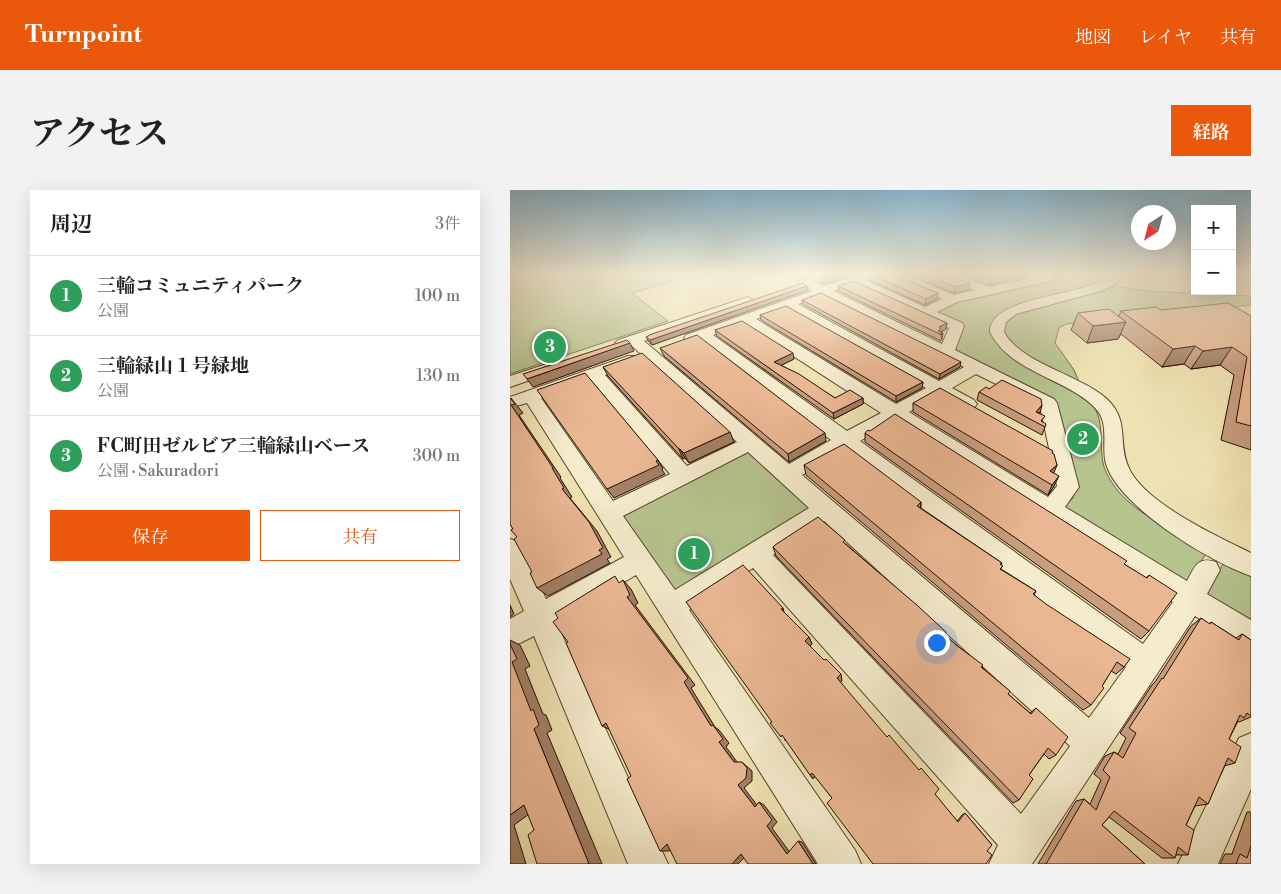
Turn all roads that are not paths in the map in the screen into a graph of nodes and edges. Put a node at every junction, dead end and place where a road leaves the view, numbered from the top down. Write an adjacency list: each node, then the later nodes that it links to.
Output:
1 (732, 306): 11 (street)
2 (781, 306): 9 (street)
3 (792, 306): 19 (street)
4 (854, 306): 14 (street)
5 (913, 306): 8 (street)
6 (937, 306): 8 (street)
7 (1028, 306): 36 (street)
8 (925, 312): 14 (street)
9 (746, 319): 10 (street); 23 (street)
10 (702, 334): 13 (street); 24 (street)
11 (634, 340): 12 (street); 13 (street)
12 (608, 349)
13 (650, 353): 17 (street); 25 (street)
14 (946, 353): 16 (street)
15 (572, 361): 18 (street)
16 (976, 367): 19 (street); 27 (street)
17 (594, 373): 20 (street); 29 (street)
18 (510, 382)
19 (940, 388): 22 (street); 23 (street)
20 (531, 396): 21 (street); 32 (street)
21 (510, 403)
22 (983, 412)
23 (896, 413): 24 (street); 31 (street)
24 (846, 441): 28 (street); 43 (street)
25 (751, 443): 28 (street); 29 (street)
26 (1044, 446): 27 (street)
27 (1061, 456): 31 (street)
28 (787, 474): 30 (street)
29 (684, 476): 32 (street)
30 (826, 508): 34 (street); 44 (street)
31 (1051, 510): 38 (street)
32 (609, 513): 35 (street)
33 (510, 549): 40 (street)
34 (755, 553): 39 (street); 46 (street)
35 (640, 560): 39 (street); 40 (street)
36 (1251, 565)
37 (1207, 570): 38 (street)
38 (1191, 598): 42 (street); 43 (street)
39 (671, 607): 48 (street)
40 (540, 617): 41 (street); 47 (street)
41 (510, 634)
42 (1251, 636)
43 (1146, 664): 44 (street)
44 (1092, 743): 46 (street)
45 (1251, 750): 49 (street)
46 (1016, 854)
47 (648, 864)
48 (841, 864)
49 (1198, 864)

